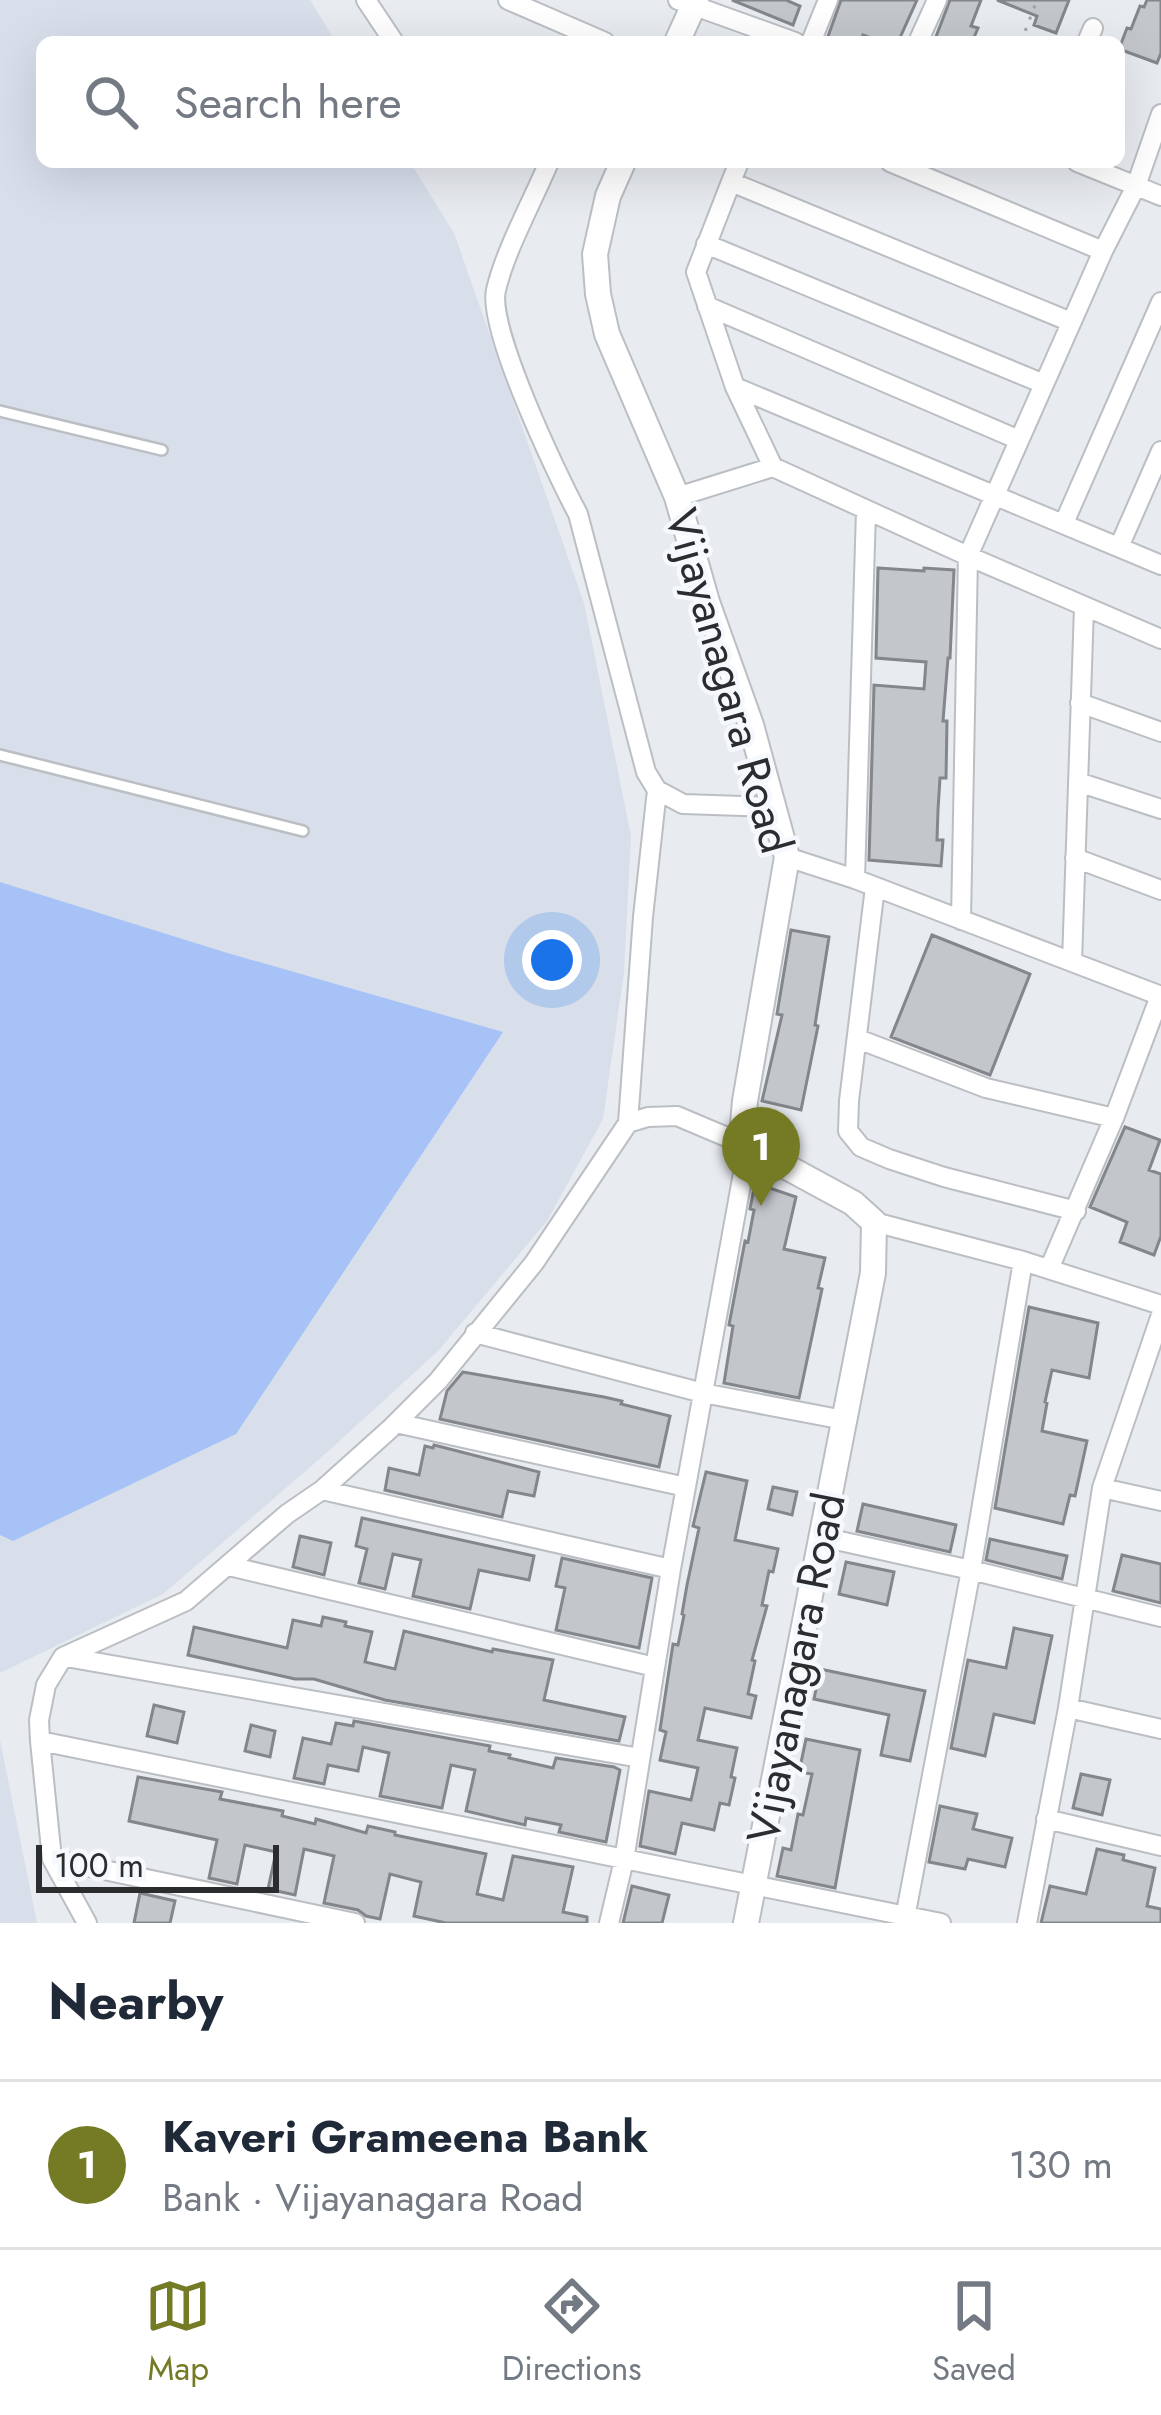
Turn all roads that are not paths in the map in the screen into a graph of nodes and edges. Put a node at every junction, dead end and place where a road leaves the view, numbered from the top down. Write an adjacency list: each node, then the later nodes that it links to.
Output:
1 (366, 0): 6 (street)
2 (508, 0): 7 (street)
3 (828, 0): 10 (street)
4 (937, 0): 11 (street)
5 (689, 2): 8 (street); 9 (street)
6 (390, 36)
7 (588, 36)
8 (679, 36)
9 (779, 36)
10 (813, 36)
11 (921, 36)
12 (1161, 114): 19 (street)
13 (545, 168): 47 (street)
14 (620, 168): 34 (street, Vijayanagara Road)
15 (737, 168): 18 (street)
16 (904, 168): 22 (street)
17 (1092, 168): 19 (street)
18 (731, 182): 21 (street); 25 (street)
19 (1136, 186): 20 (street); 22 (street)
20 (1161, 196)
21 (706, 244): 24 (street); 26 (street)
22 (1103, 251): 25 (street)
23 (1161, 302): 36 (street)
24 (707, 306): 27 (street); 29 (street)
25 (1071, 322): 26 (street)
26 (1044, 384): 29 (street)
27 (734, 387): 32 (street); 33 (street)
28 (0, 411): 30 (lane)
29 (1019, 440): 33 (street)
30 (163, 450)
31 (1161, 451): 37 (street)
32 (773, 467): 34 (street); 35 (street)
33 (995, 494): 36 (street); 38 (street)
34 (677, 497): 48 (street, Vijayanagara Road)
35 (866, 510): 38 (street); 53 (street)
36 (1064, 523): 37 (street)
37 (1119, 547): 39 (street)
38 (968, 556): 40 (street); 56 (street)
39 (1161, 565)
40 (1084, 608): 42 (street); 43 (street)
41 (1161, 616): 42 (street)
42 (1157, 637)
43 (1081, 703): 44 (street); 46 (street)
44 (1161, 731)
45 (0, 754): 50 (lane)
46 (1078, 782): 49 (street); 52 (street)
47 (657, 790): 48 (street); 61 (street)
48 (774, 807): 51 (street, Vijayanagara Road)
49 (1161, 809)
50 (302, 831)
51 (787, 857): 53 (street); 62 (street, Vijayanagara Road)
52 (1075, 858): 55 (street); 57 (street)
53 (855, 879): 54 (street)
54 (875, 886): 56 (street); 59 (street)
55 (1161, 890)
56 (961, 920): 57 (street)
57 (1072, 962): 58 (street)
58 (1160, 996): 60 (street)
59 (858, 1039): 60 (street); 63 (street)
60 (1114, 1118): 63 (street)
61 (628, 1123): 62 (street); 69 (street)
62 (748, 1146): 64 (street); 70 (street)
63 (1076, 1211): 66 (street)
64 (874, 1222): 65 (street); 71 (street, Vijayanagara Road)
65 (1023, 1261): 66 (street); 80 (street)
66 (1049, 1269): 67 (street)
67 (1161, 1305)
68 (1161, 1316): 74 (street)
69 (476, 1333): 70 (street); 72 (street)
70 (703, 1393): 71 (street); 73 (street)
71 (844, 1420): 77 (street, Vijayanagara Road)
72 (396, 1423): 73 (street); 75 (street)
73 (686, 1487): 79 (street)
74 (1102, 1488): 76 (street); 81 (street)
75 (322, 1490): 78 (street); 79 (street)
76 (1161, 1501)
77 (822, 1537): 80 (street); 93 (street, Vijayanagara Road)
78 (229, 1566): 83 (street); 84 (street)
79 (671, 1569): 84 (street)
80 (971, 1570): 81 (street); 94 (street)
81 (1084, 1600): 82 (street); 85 (street)
82 (1161, 1617)
83 (63, 1657): 87 (street); 88 (street)
84 (655, 1667): 88 (street)
85 (1068, 1708): 86 (street); 89 (street)
86 (1161, 1729)
87 (40, 1741): 91 (street); 92 (street)
88 (640, 1758): 92 (street)
89 (1046, 1819): 90 (street); 100 (street)
90 (1161, 1846)
91 (52, 1859): 95 (street); 96 (street)
92 (624, 1860): 93 (street); 97 (street)
93 (753, 1887): 94 (street); 98 (street, Vijayanagara Road)
94 (904, 1919): 99 (street)
95 (87, 1923)
96 (355, 1923)
97 (609, 1923)
98 (746, 1923)
99 (941, 1923)
100 (1027, 1923)

